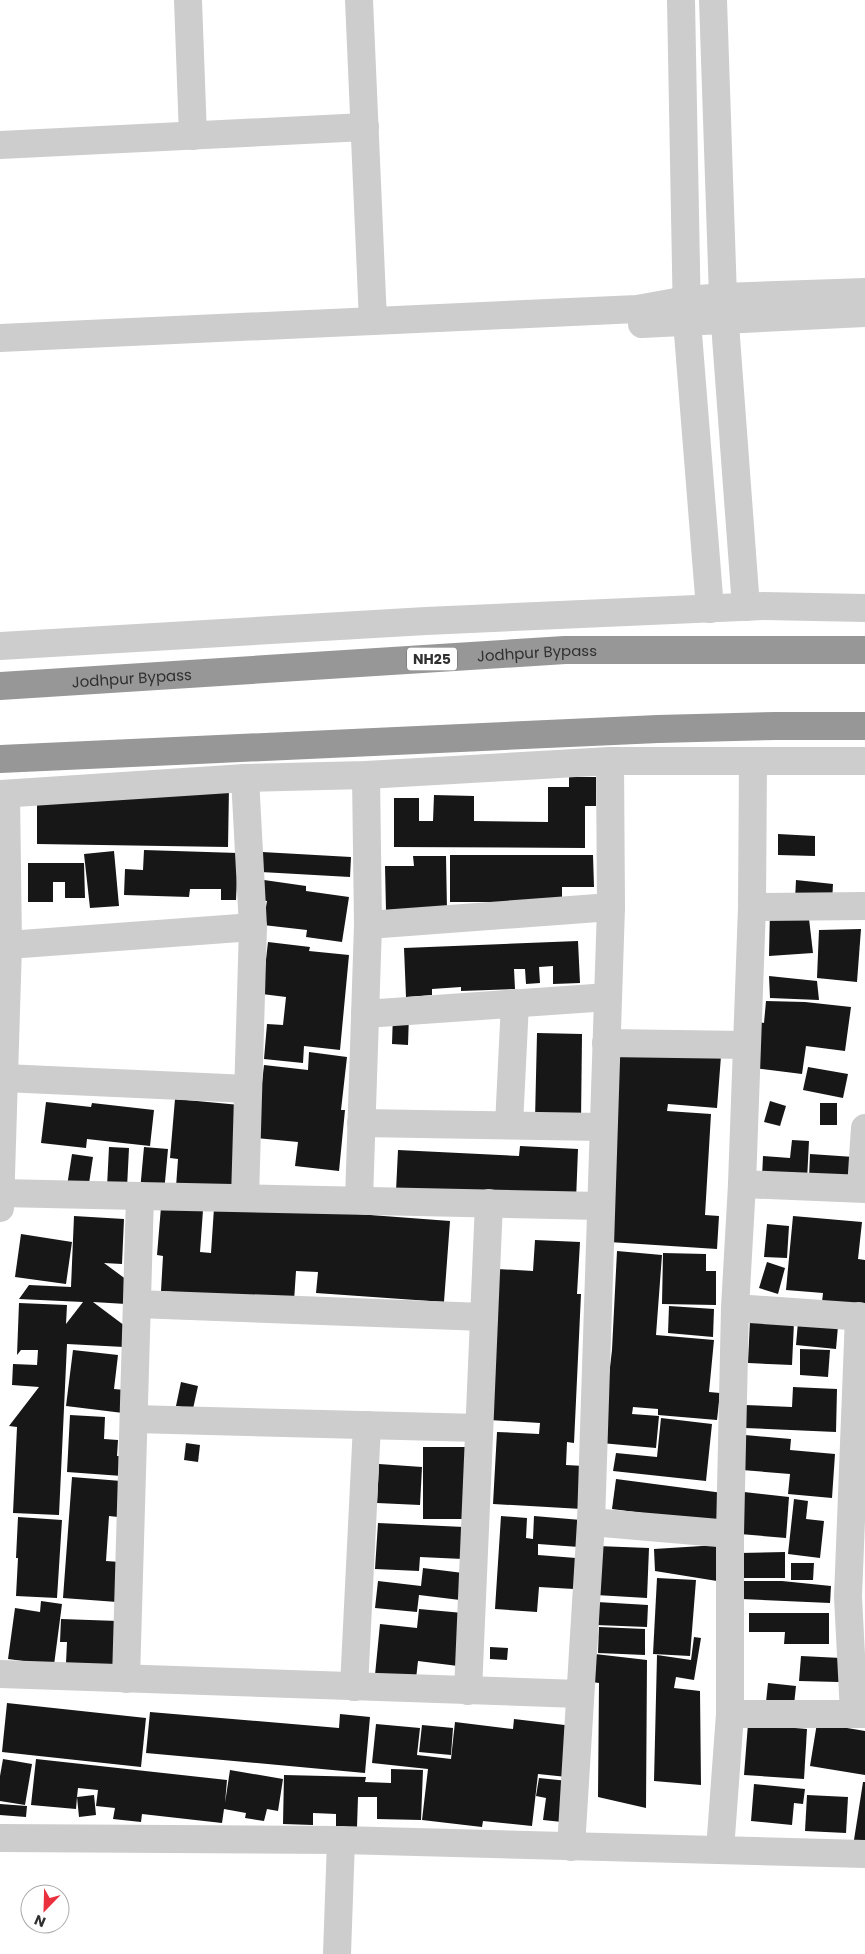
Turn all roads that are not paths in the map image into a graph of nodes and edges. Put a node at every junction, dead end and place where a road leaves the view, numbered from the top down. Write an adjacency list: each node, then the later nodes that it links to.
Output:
1 (188, 0): 6 (street)
2 (359, 0): 5 (street)
3 (682, 0): 10 (street)
4 (713, 0): 9 (street)
5 (365, 128): 6 (street); 12 (street)
6 (192, 136): 7 (street)
7 (0, 145)
8 (865, 292): 9 (street)
9 (723, 308): 10 (street); 11 (street); 15 (street)
10 (687, 310): 12 (street); 14 (street); 16 (street)
11 (865, 312)
12 (373, 321): 13 (street)
13 (0, 338)
14 (0, 354)
15 (746, 607): 16 (street); 17 (street)
16 (710, 608): 18 (street)
17 (865, 608)
18 (0, 646)
19 (865, 650): 20 (highway, Jodhpur Bypass / NH25)
20 (0, 686)
21 (865, 726): 22 (highway)
22 (0, 759)
23 (610, 761): 24 (street); 26 (street); 30 (street)
24 (753, 761): 25 (street); 31 (street)
25 (865, 761)
26 (366, 775): 27 (street); 32 (street)
27 (245, 778): 28 (street); 33 (street)
28 (3, 794): 34 (street)
29 (865, 906): 31 (street)
30 (612, 907): 32 (street); 35 (street)
31 (752, 907): 39 (street)
32 (368, 925): 37 (street)
33 (252, 926): 34 (street); 41 (street)
34 (8, 945): 40 (street)
35 (608, 997): 36 (street); 38 (street)
36 (515, 1003): 37 (street); 43 (street)
37 (365, 1014): 42 (street)
38 (606, 1043): 39 (street); 44 (street)
39 (746, 1045): 47 (street)
40 (4, 1078): 41 (street); 46 (street)
41 (248, 1089): 51 (street)
42 (362, 1123): 43 (street); 52 (street)
43 (509, 1125): 44 (street)
44 (603, 1127): 54 (street)
45 (865, 1128): 48 (street)
46 (1, 1156): 49 (street)
47 (742, 1184): 48 (street); 57 (street)
48 (863, 1188)
49 (0, 1193): 50 (street); 55 (street)
50 (140, 1196): 51 (street); 56 (street)
51 (245, 1198): 52 (street)
52 (359, 1200): 53 (street)
53 (489, 1203): 54 (street); 58 (street)
54 (600, 1206): 64 (street)
55 (0, 1208)
56 (137, 1304): 58 (street); 60 (street)
57 (734, 1308): 59 (street); 65 (street)
58 (484, 1317): 62 (street)
59 (862, 1317): 63 (street)
60 (134, 1419): 61 (street); 68 (street)
61 (367, 1425): 62 (street); 69 (street)
62 (479, 1428): 70 (street)
63 (859, 1486): 66 (street)
64 (591, 1522): 65 (street); 71 (street)
65 (730, 1534): 72 (street)
66 (857, 1598): 73 (street)
67 (0, 1674): 68 (street)
68 (126, 1679): 69 (street)
69 (354, 1687): 70 (street)
70 (468, 1691): 71 (street)
71 (579, 1694): 76 (street)
72 (730, 1714): 73 (street); 77 (street)
73 (860, 1714)
74 (0, 1838): 75 (street)
75 (341, 1840): 76 (street); 79 (street)
76 (571, 1847): 77 (street)
77 (720, 1850): 78 (street)
78 (865, 1854)
79 (336, 1954)

